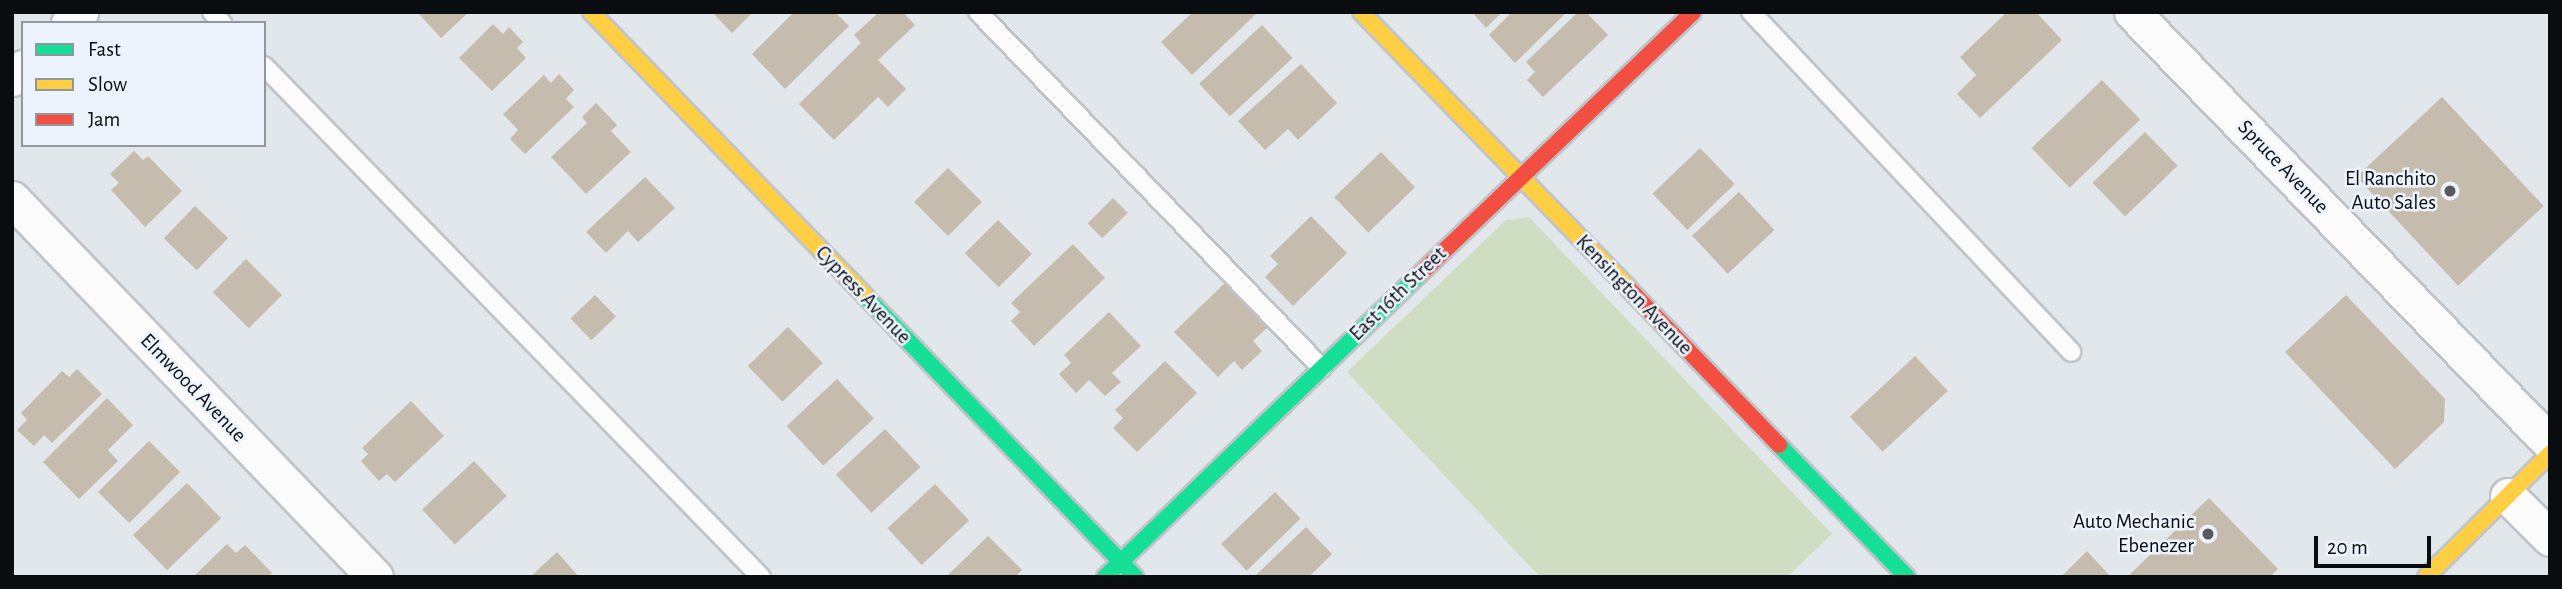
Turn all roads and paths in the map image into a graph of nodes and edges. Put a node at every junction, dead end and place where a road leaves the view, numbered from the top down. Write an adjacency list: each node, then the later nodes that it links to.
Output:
1 (591, 12): 16 (street, Cypress Avenue)
2 (978, 12): 11 (lane)
3 (1362, 12): 8 (street, Kensington Avenue)
4 (1693, 12): 8 (street, East 16th Street)
5 (1751, 12): 10 (lane)
6 (2133, 12): 12 (street, Spruce Avenue)
7 (266, 68): 18 (lane)
8 (1520, 177): 11 (street, East 16th Street); 21 (street, Kensington Avenue)
9 (12, 199): 17 (street, Elmwood Avenue)
10 (2071, 352)
11 (1322, 368): 16 (street, East 16th Street)
12 (2550, 443)
13 (2550, 454): 14 (street)
14 (2508, 496): 15 (street); 22 (street)
15 (2550, 538)
16 (1121, 562): 19 (street, East 16th Street); 20 (street, Cypress Avenue)
17 (374, 577)
18 (761, 577)
19 (1105, 577)
20 (1135, 577)
21 (1907, 577)
22 (2426, 577)

